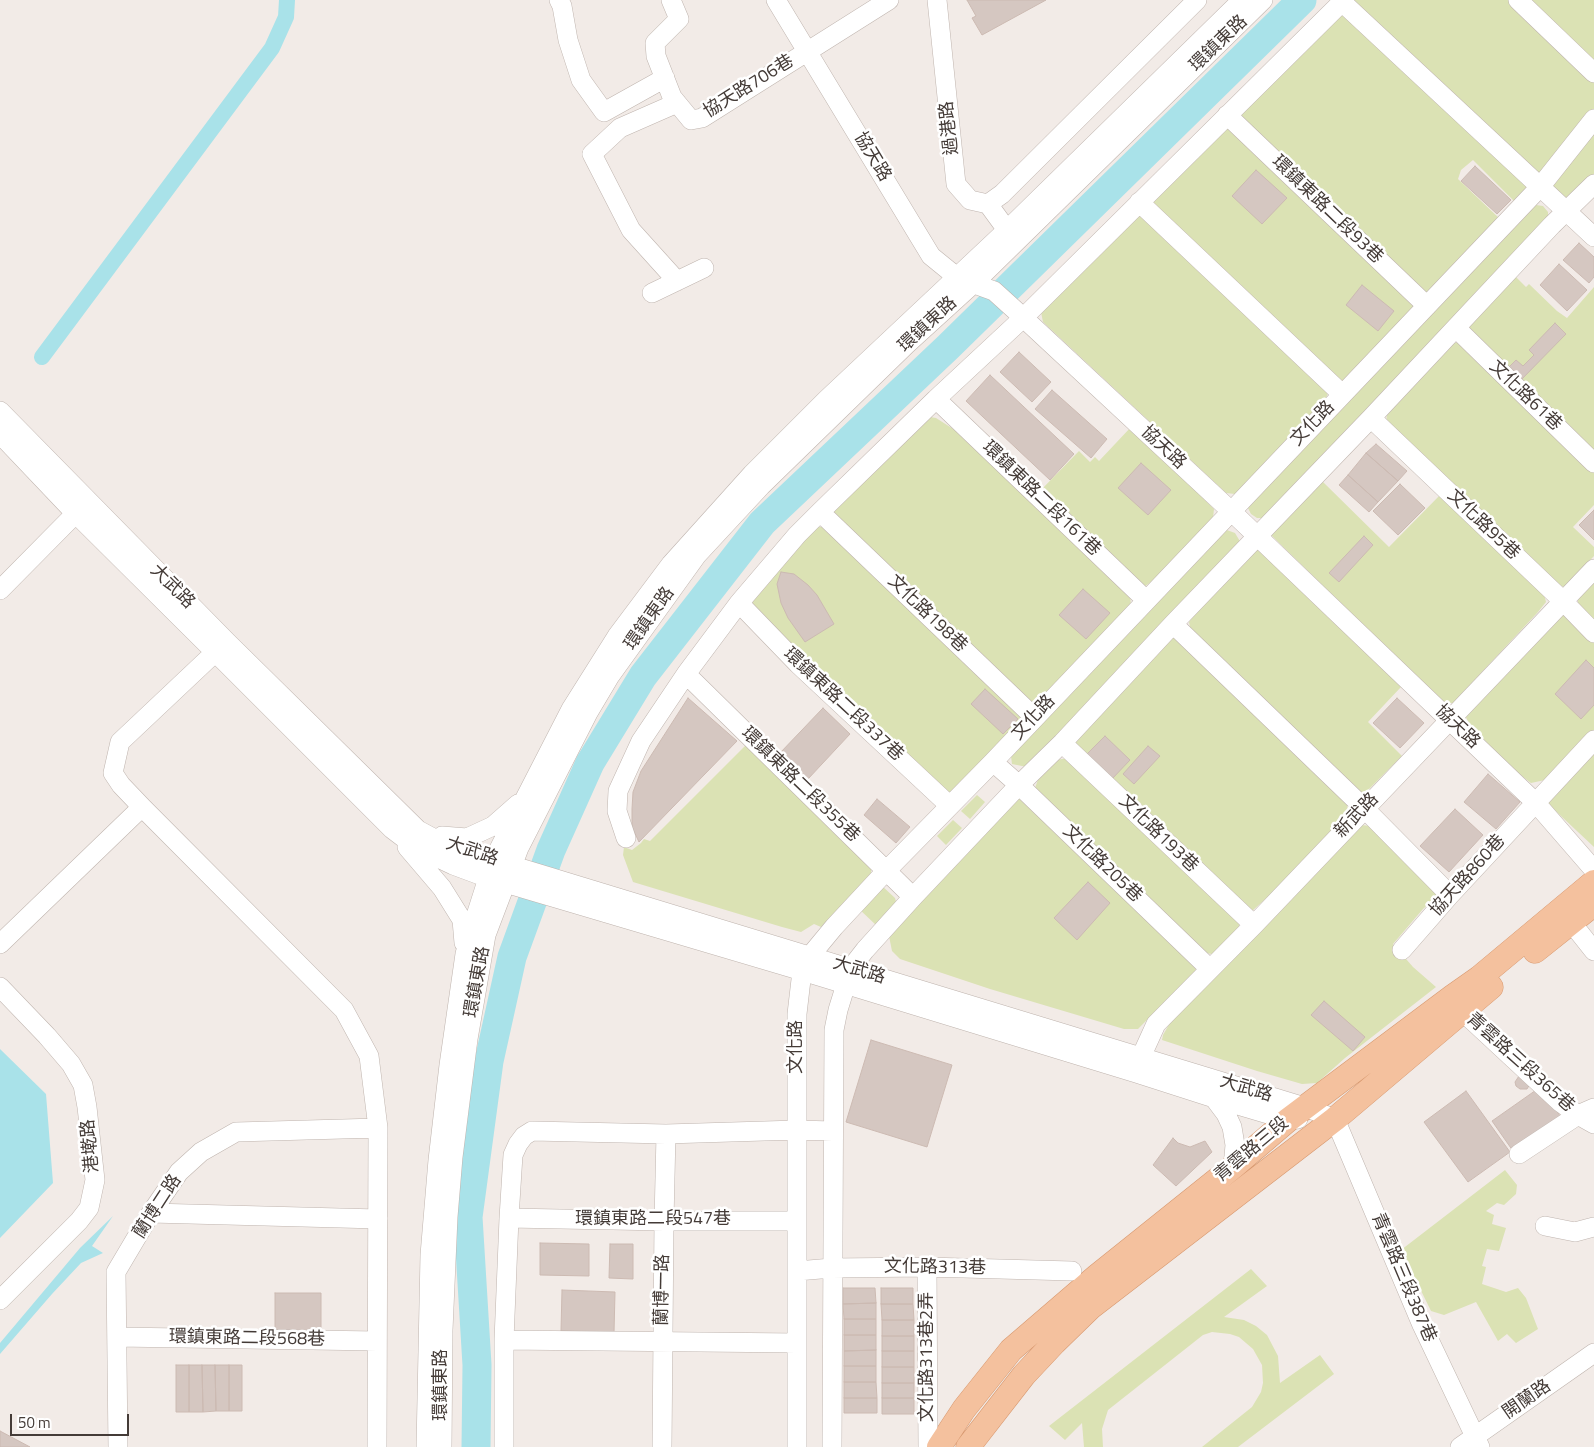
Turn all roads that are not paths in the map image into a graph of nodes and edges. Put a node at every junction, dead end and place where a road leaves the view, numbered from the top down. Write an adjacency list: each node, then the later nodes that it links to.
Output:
1 (558, 0): 13 (street)
2 (671, 0): 13 (street)
3 (776, 0): 11 (street, 協天路)
4 (889, 0): 11 (street, 協天路706巷)
5 (937, 0): 20 (street, 過港路)
6 (1197, 0): 20 (street)
7 (1242, 0): 22 (street, 環鎮東路)
8 (1264, 0): 26 (street, 環鎮東路)
9 (1518, 0): 12 (street)
10 (1343, 1): 15 (street); 18 (street)
11 (807, 51): 14 (street, 協天路706巷); 26 (street, 協天路)
12 (1594, 73)
13 (665, 78): 14 (street)
14 (677, 103): 25 (street)
15 (1227, 115): 19 (street); 28 (street, 環鎮東路二段93巷)
16 (1594, 119): 18 (street, 文化路)
17 (1594, 184): 21 (street)
18 (1540, 187): 21 (street); 28 (street, 文化路)
19 (1139, 202): 29 (street); 31 (street)
20 (988, 204): 22 (street)
21 (1567, 211): 23 (street); 30 (street)
22 (1007, 230): 26 (street, 環鎮東路)
23 (1594, 237)
24 (704, 268): 25 (street)
25 (677, 281): 27 (street)
26 (966, 281): 29 (street, 協天路); 56 (street, 環鎮東路); 66 (street, 環鎮東路)
27 (652, 293)
28 (1428, 306): 31 (street, 文化路)
29 (1019, 314): 32 (street); 38 (street, 協天路)
30 (1456, 328): 34 (street); 36 (street, 文化路61巷)
31 (1342, 394): 38 (street, 文化路)
32 (936, 399): 39 (street); 43 (street, 環鎮東路二段161巷)
33 (0, 411): 37 (street, 大武路)
34 (1372, 418): 40 (street); 44 (street, 文化路95巷)
35 (0, 434): 37 (street, 大武路)
36 (1594, 463)
37 (81, 508): 42 (street); 48 (street, 大武路)
38 (1230, 511): 40 (street, 協天路); 43 (street, 文化路)
39 (820, 512): 45 (street); 50 (street, 文化路198巷)
40 (1257, 536): 46 (street); 51 (street, 協天路)
41 (1594, 569): 44 (street, 新武路)
42 (0, 590)
43 (1146, 600): 50 (street, 文化路)
44 (1563, 601): 47 (street, 文化路95巷); 51 (street, 新武路)
45 (739, 603): 49 (street); 58 (street, 環鎮東路二段337巷)
46 (1173, 624): 53 (street); 60 (street)
47 (1594, 633)
48 (221, 647): 59 (street); 61 (street, 大武路); 62 (street, 大武路)
49 (686, 674): 63 (street); 64 (street, 環鎮東路二段355巷)
50 (1034, 717): 54 (street, 文化路)
51 (1449, 720): 57 (street, 協天路); 60 (street, 新武路)
52 (1594, 740): 57 (street, 協天路860巷)
53 (1062, 743): 55 (street); 72 (street, 文化路193巷)
54 (993, 762): 55 (street, 文化路205巷); 58 (street, 文化路)
55 (1019, 785): 69 (street); 78 (street, 文化路205巷)
56 (526, 797): 62 (street); 66 (street, 環鎮東路)
57 (1535, 802): 65 (street, 協天路); 68 (street, 協天路860巷)
58 (950, 806): 64 (street, 文化路)
59 (142, 807): 73 (street); 87 (street)
60 (1364, 808): 68 (street); 72 (street, 新武路)
61 (392, 829): 66 (street, 大武路); 76 (street)
62 (418, 830): 66 (street, 大武路)
63 (626, 838)
64 (887, 870): 69 (street, 環鎮東路二段355巷); 77 (street, 文化路)
65 (1594, 870)
66 (508, 874): 76 (street, 環鎮東路); 77 (street, 大武路); 116 (street, 環鎮東路)
67 (1594, 882): 81 (main road, 青雲路三段)
68 (1450, 895): 74 (street, 協天路860巷)
69 (913, 897): 79 (street)
70 (1594, 904): 71 (main road, 青雲路三段)
71 (1571, 922): 75 (street); 81 (main road, 青雲路三段)
72 (1254, 925): 78 (street, 新武路)
73 (0, 944)
74 (1402, 950)
75 (1594, 951)
76 (466, 954): 115 (street, 環鎮東路)
77 (806, 963): 79 (street, 大武路); 88 (street, 文化路)
78 (1210, 969): 82 (street, 新武路)
79 (849, 976): 82 (street, 大武路); 89 (street)
80 (0, 988): 104 (street, 港墘路)
81 (1457, 1004): 84 (main road, 青雲路三段); 85 (street, 青雲路三段365巷); 86 (main road, 青雲路三段)
82 (1138, 1065): 83 (street, 大武路); 84 (street, 大武路)
83 (1214, 1098): 84 (street, 大武路); 92 (street)
84 (1297, 1113): 86 (street, 大武路); 92 (main road, 青雲路三段)
85 (1589, 1116): 91 (street)
86 (1335, 1119): 105 (main road, 青雲路三段); 112 (street, 青雲路三段387巷)
87 (378, 1128): 93 (street, 蘭博二路); 95 (street)
88 (797, 1130): 89 (street); 90 (street); 97 (street, 文化路)
89 (833, 1130): 101 (street)
90 (666, 1134): 94 (street); 96 (street, 蘭博一路)
91 (1519, 1154)
92 (1233, 1167): 105 (main road, 青雲路三段)
93 (151, 1213): 95 (street); 106 (street, 蘭博二路)
94 (509, 1218): 96 (street, 環鎮東路二段547巷); 107 (street)
95 (378, 1219): 108 (street)
96 (664, 1221): 97 (street, 環鎮東路二段547巷); 109 (street, 蘭博一路)
97 (797, 1221): 102 (street, 文化路)
98 (1545, 1226): 99 (street)
99 (1594, 1228)
100 (927, 1266): 101 (street, 文化路313巷); 103 (street, 文化路313巷); 121 (street, 文化路313巷2弄)
101 (832, 1268): 102 (street, 文化路313巷); 120 (street)
102 (797, 1271): 110 (street, 文化路)
103 (1072, 1271)
104 (0, 1300)
105 (1048, 1334): 122 (main road, 青雲路三段); 123 (main road, 青雲路三段)
106 (117, 1337): 108 (street, 環鎮東路二段568巷); 113 (street, 蘭博二路)
107 (504, 1340): 109 (street); 117 (street)
108 (377, 1341): 114 (street)
109 (662, 1341): 110 (street); 118 (street, 蘭博一路)
110 (797, 1343): 119 (street, 文化路)
111 (1594, 1353): 112 (street, 開蘭路)
112 (1471, 1444)
113 (118, 1447)
114 (377, 1447)
115 (426, 1447)
116 (442, 1447)
117 (504, 1447)
118 (662, 1447)
119 (797, 1447)
120 (832, 1447)
121 (928, 1447)
122 (939, 1447)
123 (968, 1447)

